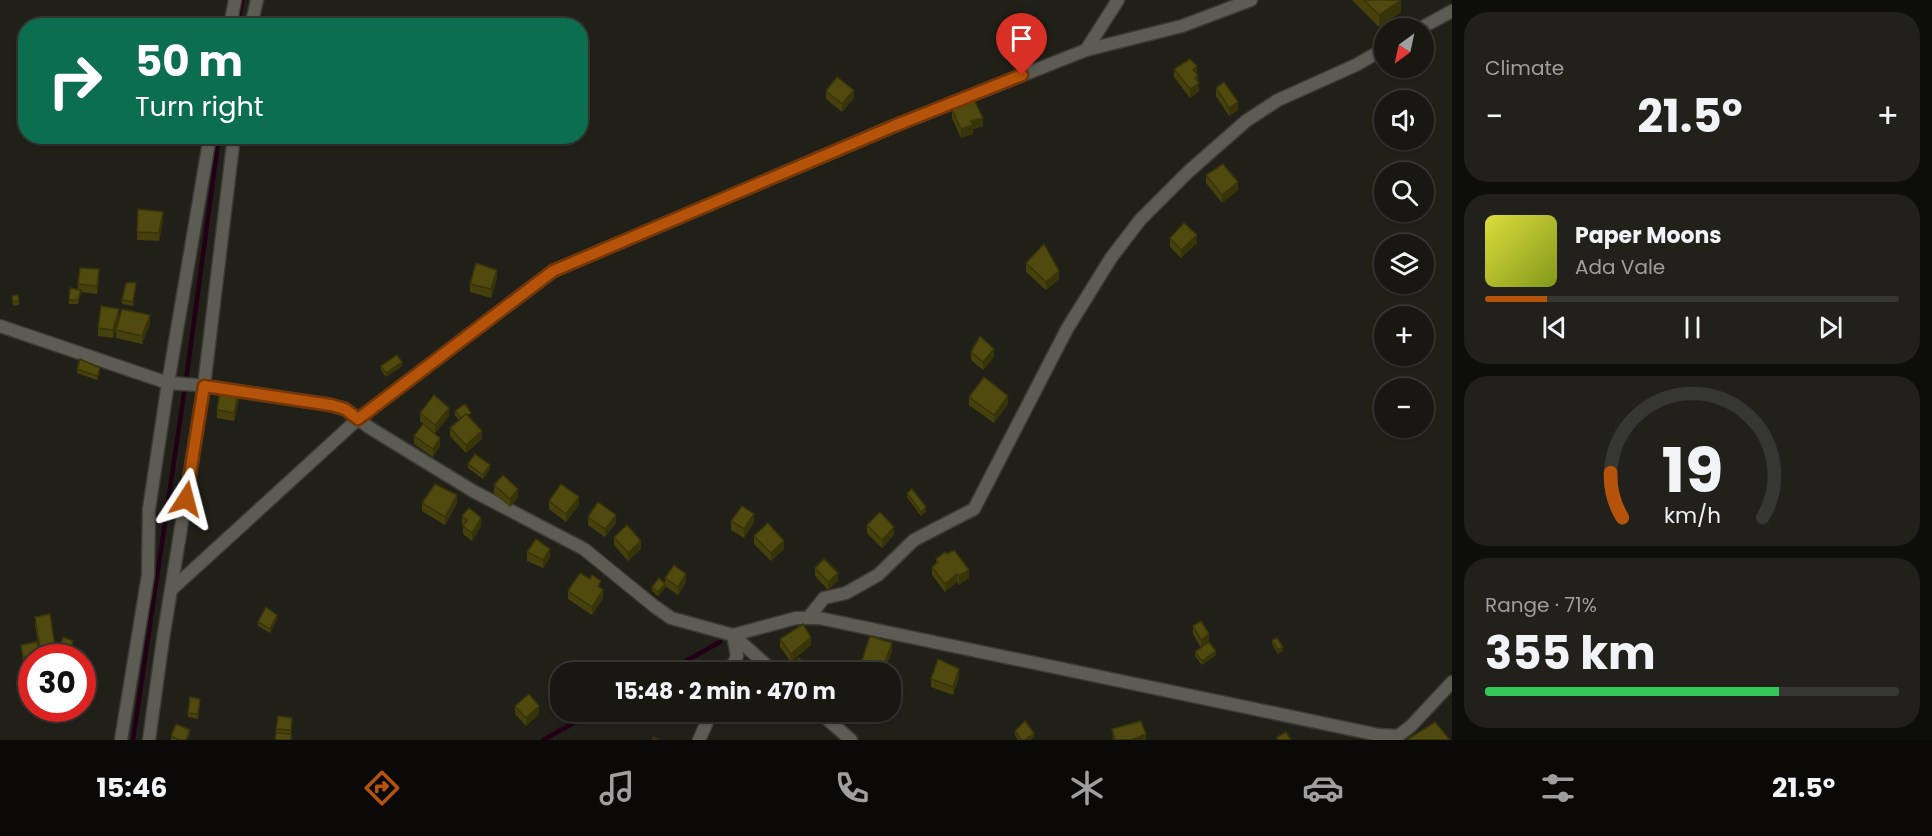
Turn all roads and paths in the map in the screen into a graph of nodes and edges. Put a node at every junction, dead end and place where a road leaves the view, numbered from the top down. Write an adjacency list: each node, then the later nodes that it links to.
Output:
1 (235, 0): 6 (street)
2 (257, 0): 7 (street)
3 (1118, 0): 9 (street)
4 (1251, 0): 9 (street)
5 (1452, 11): 8 (street)
6 (232, 18)
7 (254, 18)
8 (1434, 21)
9 (1086, 50): 16 (street)
10 (1374, 55): 18 (street)
11 (209, 144): 14 (street)
12 (233, 144): 15 (street)
13 (0, 326): 14 (street)
14 (168, 383): 15 (street); 25 (street)
15 (201, 386): 16 (street); 17 (street)
16 (358, 419): 17 (street); 19 (street)
17 (171, 590): 26 (street)
18 (808, 618): 19 (street); 22 (street)
19 (733, 635): 20 (street); 21 (street)
20 (734, 662)
21 (763, 662)
22 (1452, 682)
23 (707, 722): 27 (street)
24 (831, 722): 28 (street)
25 (121, 740)
26 (149, 740)
27 (699, 740)
28 (851, 740)

